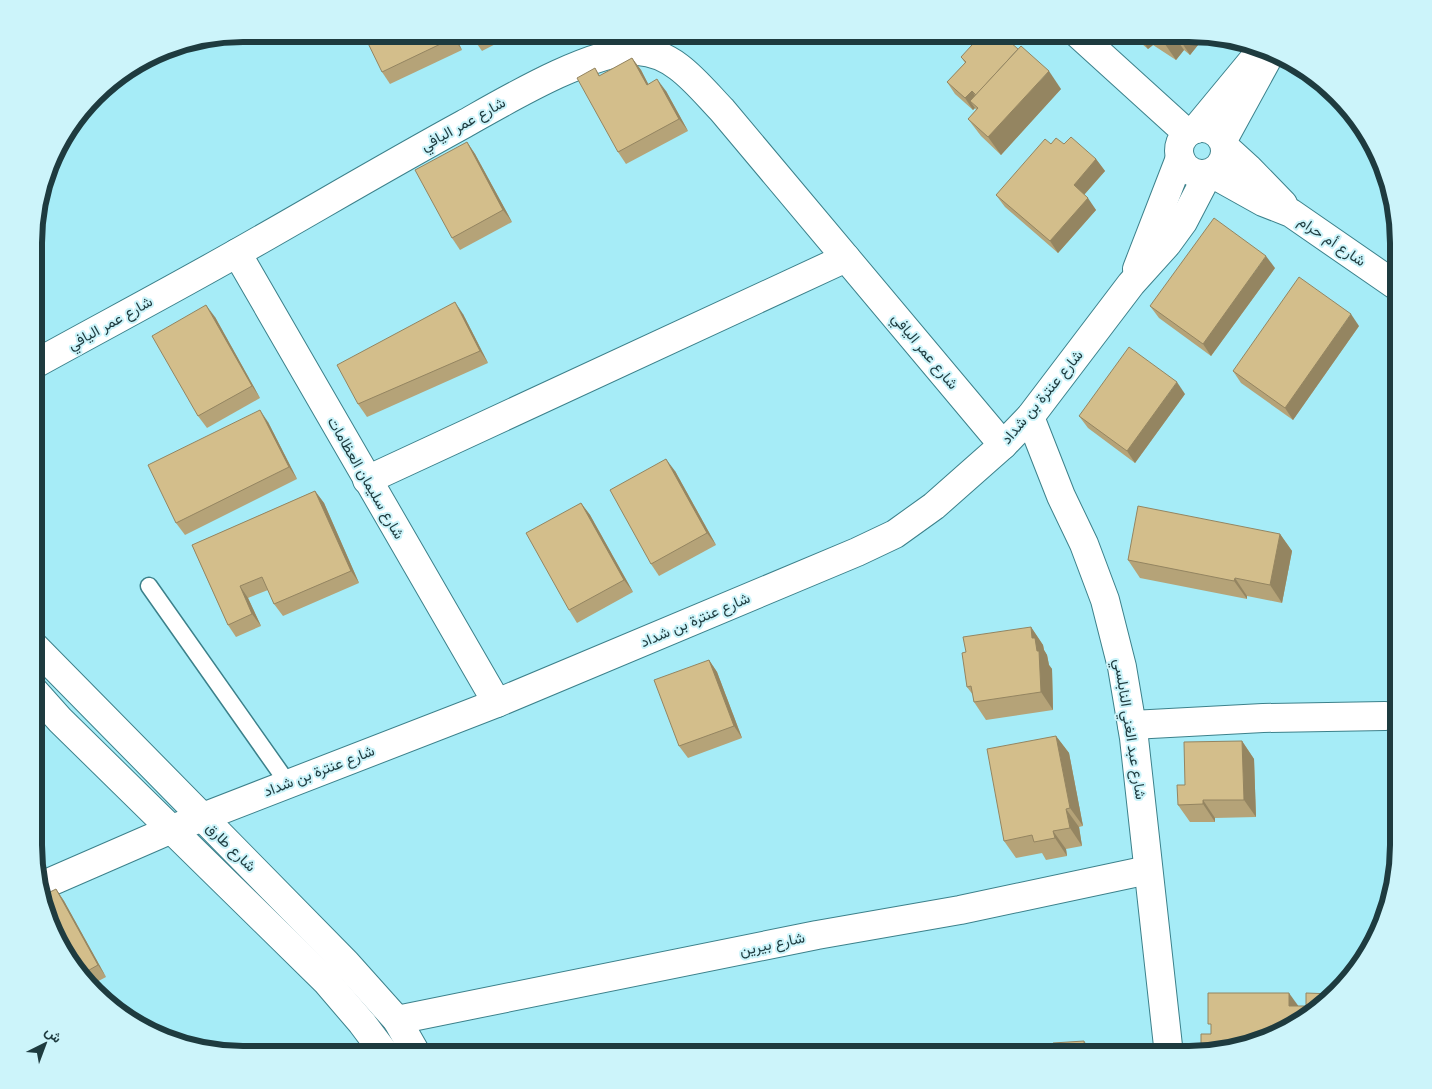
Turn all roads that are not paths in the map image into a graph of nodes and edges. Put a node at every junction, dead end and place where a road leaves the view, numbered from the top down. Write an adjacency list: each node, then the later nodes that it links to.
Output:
1 (1086, 42): 4 (street)
2 (1258, 55): 4 (street, شارع عنترة بن شداد)
3 (1268, 59): 5 (street)
4 (1188, 140): 5 (street); 6 (street); 11 (street, شارع عنترة بن شداد)
5 (1224, 144): 6 (street); 7 (street, شارع أم حرام)
6 (1210, 173): 7 (street, شارع أم حرام); 11 (street, شارع عنترة بن شداد)
7 (1291, 213): 10 (street, شارع أم حرام)
8 (237, 253): 9 (street, شارع عمر اليافي); 12 (street, شارع عمر اليافي); 15 (street, شارع سليمان العظامات)
9 (846, 258): 14 (street, شارع عمر اليافي); 15 (street)
10 (1390, 281)
11 (1131, 284): 13 (street, شارع عنترة بن شداد)
12 (42, 360)
13 (1030, 417): 14 (street, شارع عنترة بن شداد); 21 (street, شارع عبد الغني النابلسي)
14 (1003, 445): 19 (street, شارع عنترة بن شداد)
15 (367, 480): 19 (street, شارع سليمان العظامات)
16 (149, 586): 22 (lane)
17 (42, 654): 23 (street, شارع طارق)
18 (42, 700): 24 (street, شارع طارق)
19 (496, 703): 22 (street, شارع عنترة بن شداد)
20 (1385, 716): 21 (street)
21 (1132, 725): 25 (street, شارع عبد الغني النابلسي)
22 (288, 782): 23 (street, شارع عنترة بن شداد)
23 (201, 818): 24 (street, شارع عنترة بن شداد); 27 (street, شارع طارق)
24 (172, 829): 26 (street, شارع عنترة بن شداد); 28 (street, شارع طارق)
25 (1148, 870): 27 (street, شارع بيرين); 30 (street, شارع عبد الغني النابلسي)
26 (46, 884)
27 (396, 1020): 29 (street, شارع طارق)
28 (379, 1046)
29 (411, 1046)
30 (1168, 1046)

